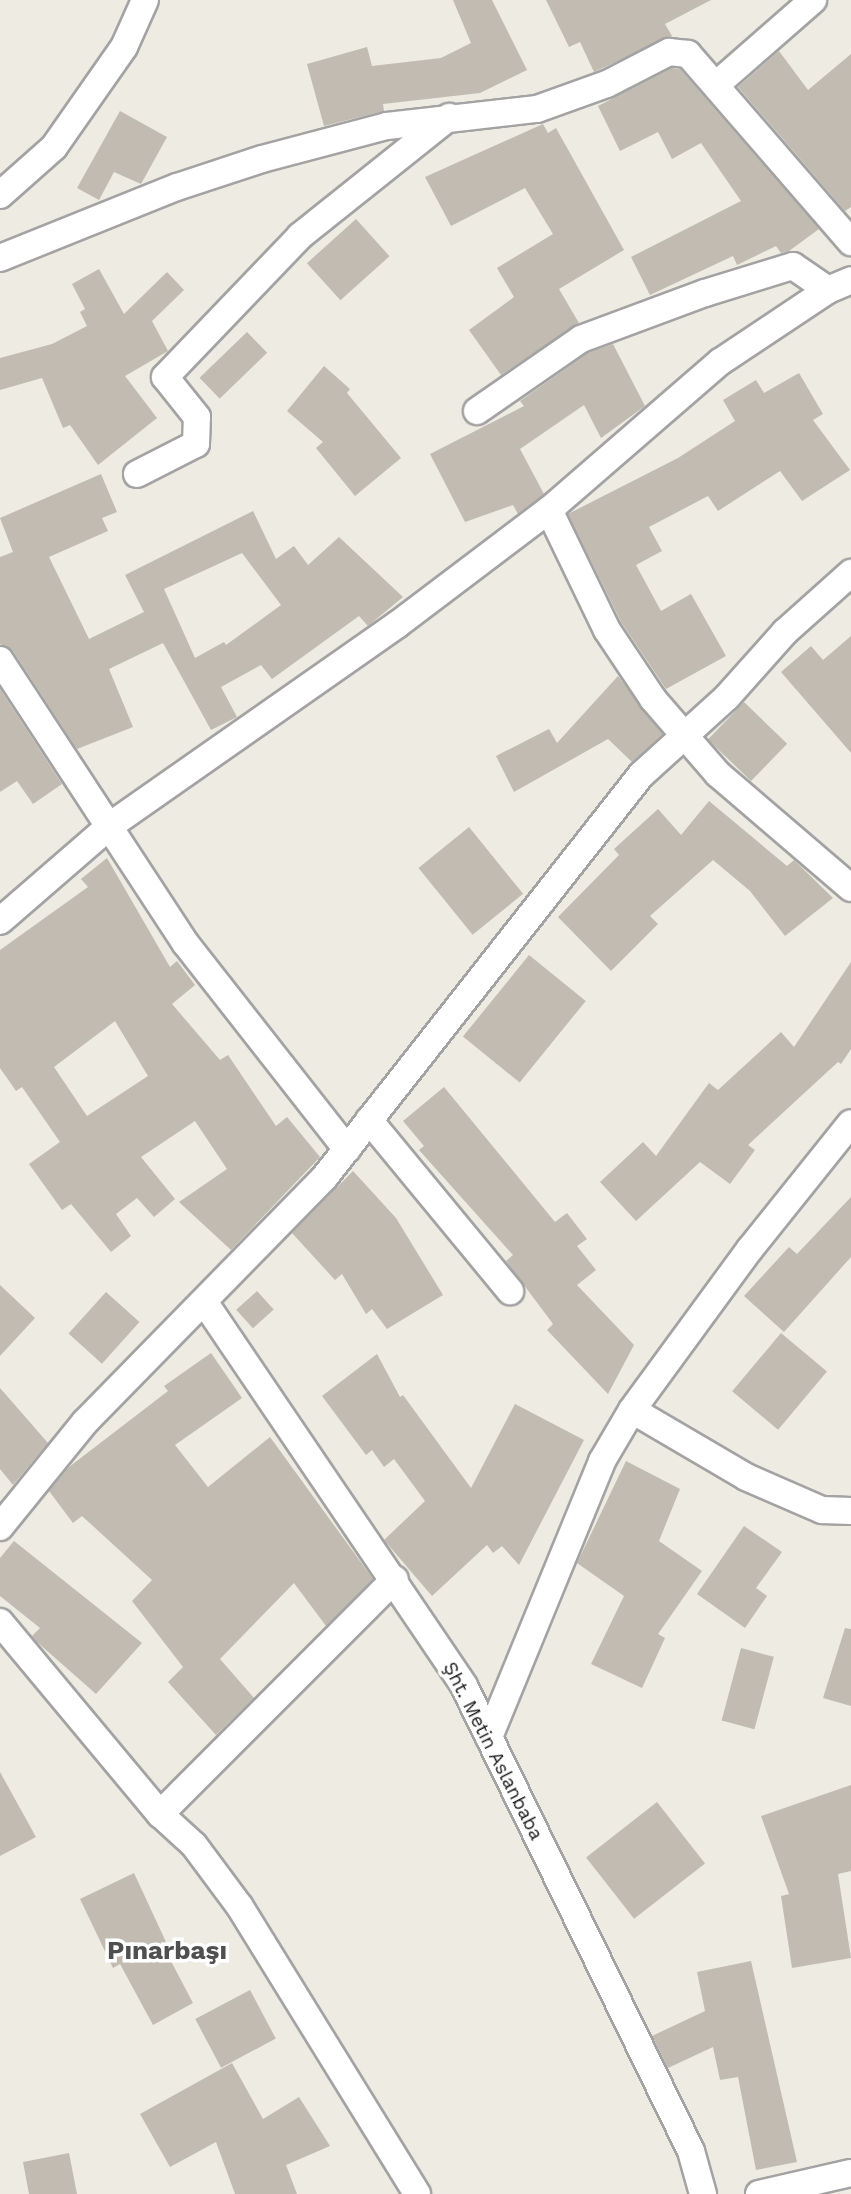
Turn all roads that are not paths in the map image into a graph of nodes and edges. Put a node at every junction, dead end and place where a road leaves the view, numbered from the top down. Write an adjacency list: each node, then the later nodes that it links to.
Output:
1 (145, 0): 5 (street)
2 (813, 0): 3 (street)
3 (716, 85): 4 (street); 6 (street)
4 (449, 117): 7 (street); 10 (street)
5 (0, 195)
6 (851, 242)
7 (0, 258)
8 (840, 285): 9 (street); 11 (street)
9 (477, 411)
10 (137, 474)
11 (549, 510): 14 (street); 15 (street)
12 (851, 573): 14 (street)
13 (0, 660): 15 (street)
14 (683, 736): 16 (street); 18 (street)
15 (111, 825): 17 (street); 20 (street)
16 (851, 888)
17 (0, 921)
18 (369, 1120): 20 (street); 21 (street)
19 (851, 1123): 23 (street)
20 (346, 1149): 22 (street)
21 (510, 1291)
22 (205, 1303): 25 (street); 26 (street, Şht. Metin Aslanbaba)
23 (632, 1410): 24 (street); 28 (street)
24 (851, 1511)
25 (0, 1527)
26 (395, 1579): 28 (street, Şht. Metin Aslanbaba); 29 (street)
27 (0, 1622): 29 (street)
28 (489, 1737): 32 (street, Şht. Metin Aslanbaba)
29 (160, 1814): 31 (street)
30 (851, 2173): 33 (street)
31 (416, 2194)
32 (704, 2194)
33 (759, 2194)

